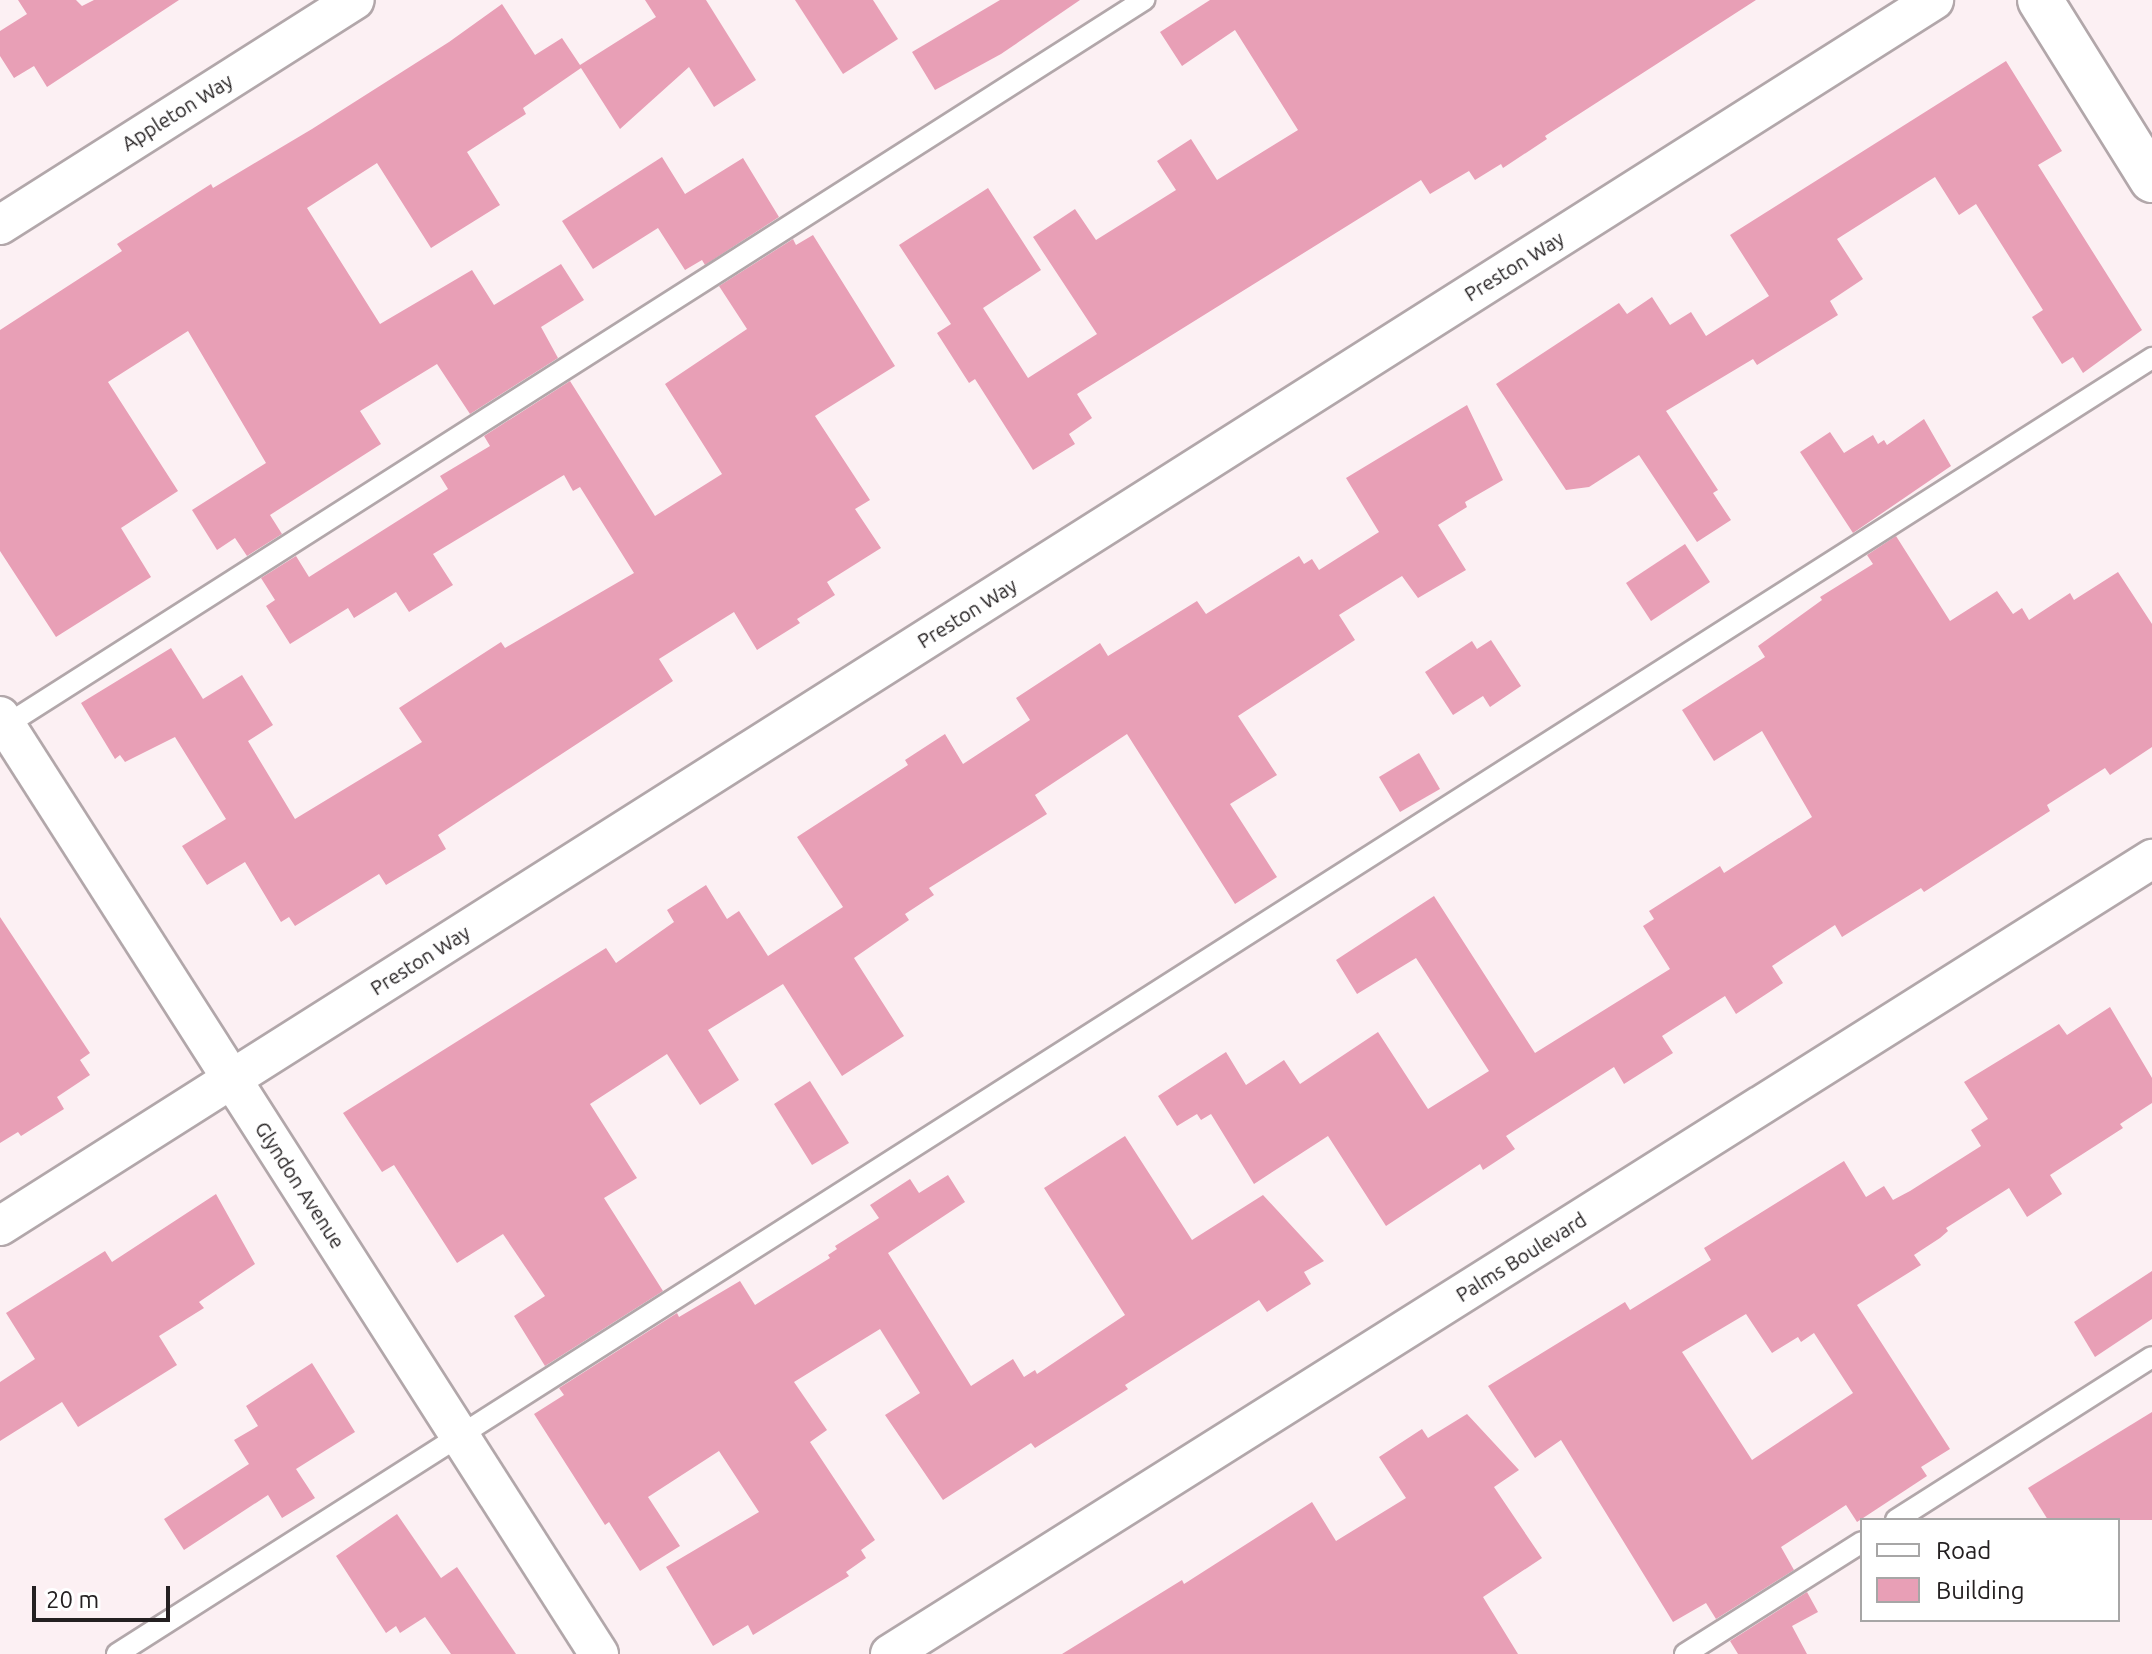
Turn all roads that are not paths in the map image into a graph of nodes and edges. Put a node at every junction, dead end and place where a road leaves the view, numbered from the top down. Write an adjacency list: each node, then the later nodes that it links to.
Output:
1 (355, 0): 6 (street, Appleton Way)
2 (1144, 0): 8 (lane)
3 (1934, 0): 10 (street, Preston Way)
4 (2040, 0): 5 (street)
5 (2152, 180)
6 (0, 225)
7 (2152, 358): 13 (lane)
8 (2, 723): 10 (street, Glyndon Avenue)
9 (2152, 859): 18 (street, Palms Boulevard)
10 (232, 1079): 11 (street, Preston Way); 13 (street, Glyndon Avenue)
11 (0, 1226)
12 (2152, 1357): 14 (lane)
13 (461, 1437): 16 (lane); 17 (street, Glyndon Avenue)
14 (1899, 1518)
15 (1860, 1543): 19 (lane)
16 (117, 1654)
17 (599, 1654)
18 (890, 1654)
19 (1685, 1654)

